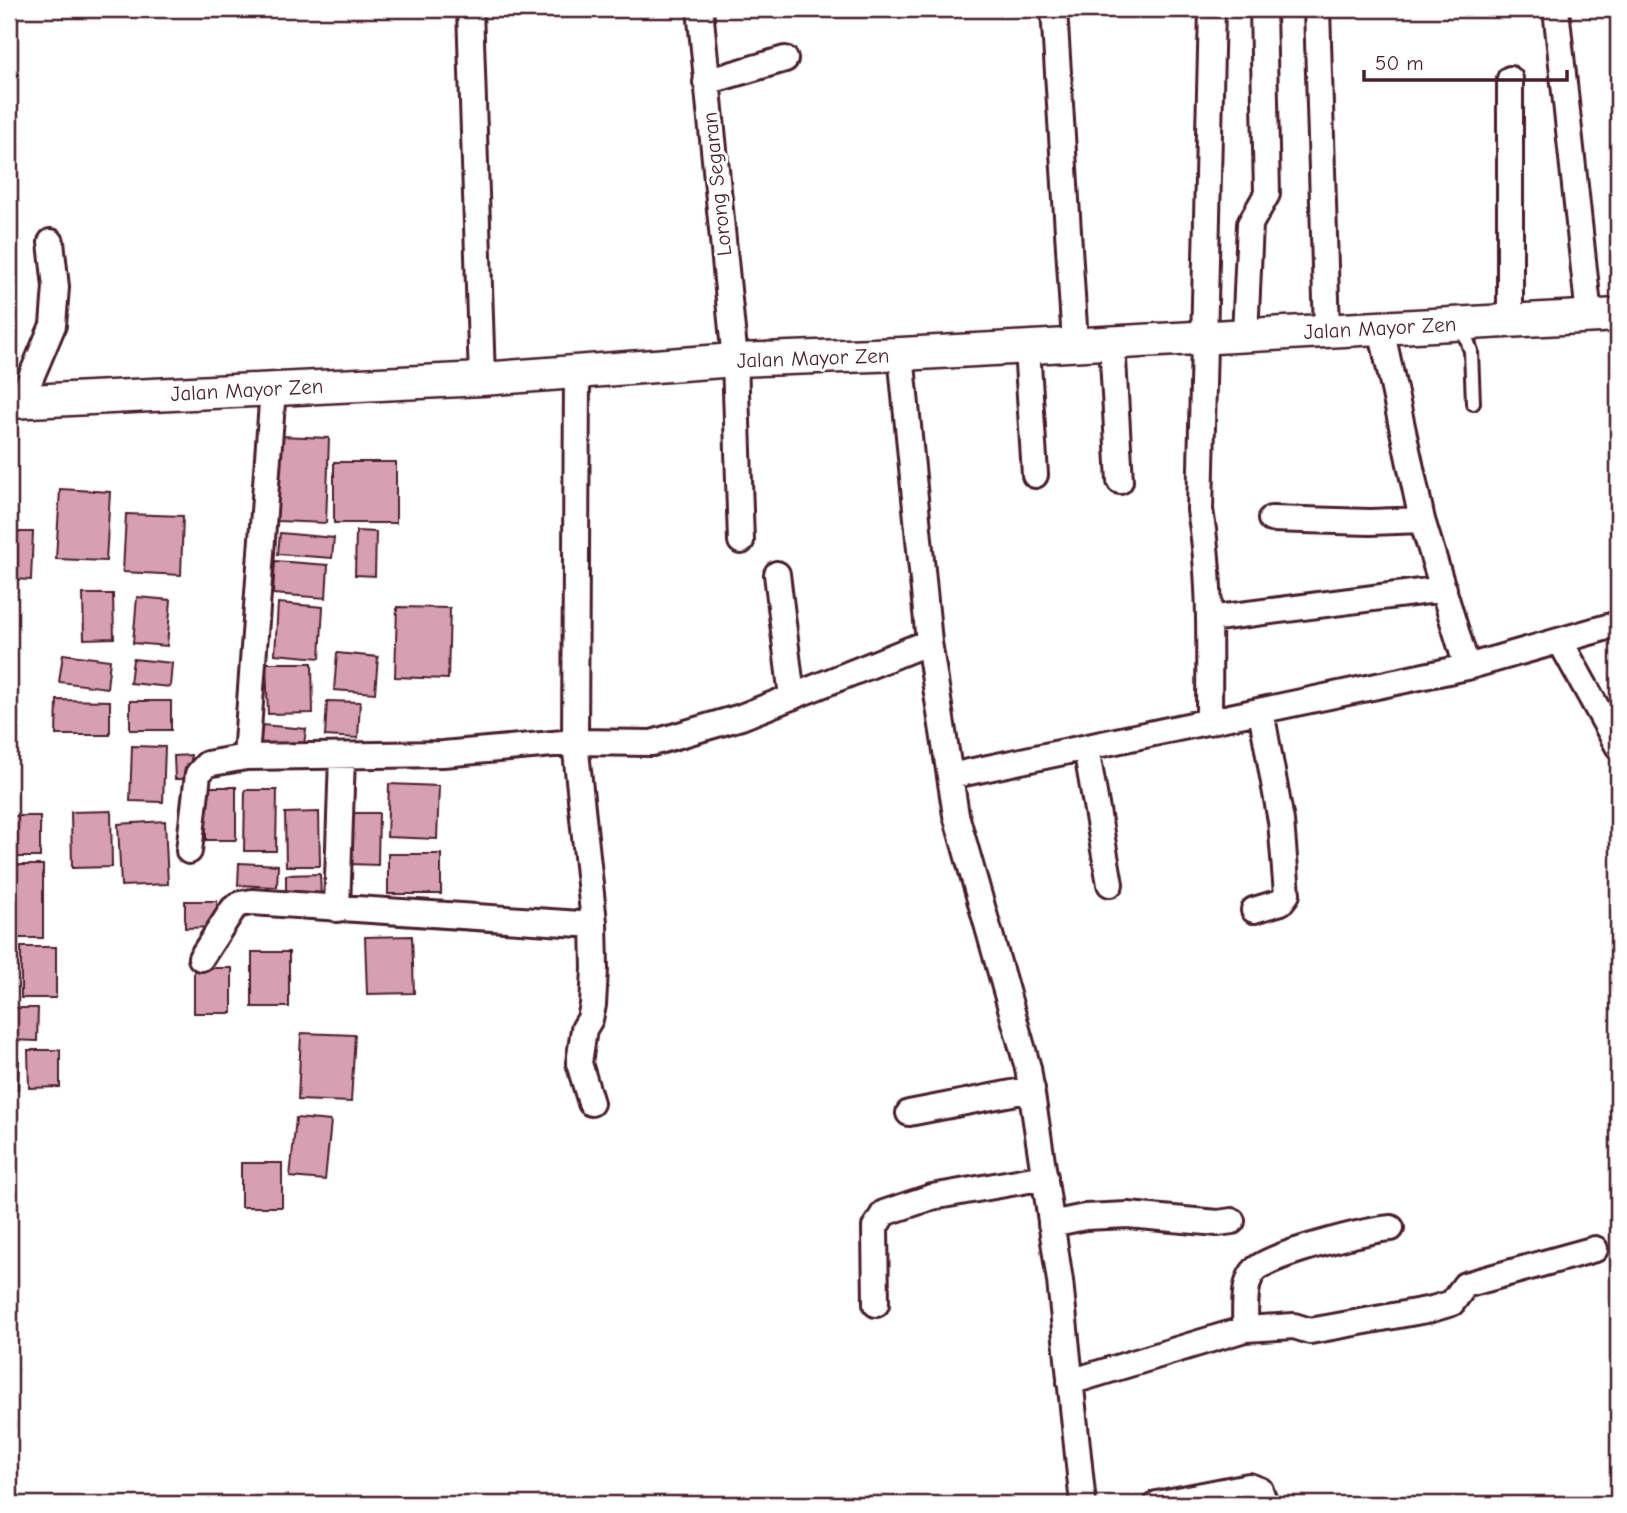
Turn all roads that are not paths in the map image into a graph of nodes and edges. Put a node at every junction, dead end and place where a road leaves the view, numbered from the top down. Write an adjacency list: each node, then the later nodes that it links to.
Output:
1 (470, 9): 25 (street)
2 (700, 9): 10 (street, Lorong Segaran)
3 (1054, 9): 20 (street)
4 (1212, 9): 18 (street)
5 (1264, 9): 17 (street)
6 (1317, 9): 16 (street)
7 (1556, 9): 12 (street)
8 (785, 60): 10 (street)
9 (1510, 79): 13 (street)
10 (706, 82): 23 (street, Lorong Segaran)
11 (51, 242): 27 (street)
12 (1604, 315): 13 (street, Jalan Mayor Zen)
13 (1510, 321): 14 (street, Jalan Mayor Zen)
14 (1461, 323): 15 (street, Jalan Mayor Zen); 28 (lane)
15 (1381, 328): 16 (street, Jalan Mayor Zen); 32 (street)
16 (1327, 331): 17 (street, Jalan Mayor Zen)
17 (1245, 335): 18 (street, Jalan Mayor Zen)
18 (1203, 338): 19 (street, Jalan Mayor Zen); 36 (street)
19 (1112, 342): 20 (street, Jalan Mayor Zen); 30 (street)
20 (1075, 343): 21 (street, Jalan Mayor Zen)
21 (1027, 348): 22 (street, Jalan Mayor Zen); 29 (street)
22 (901, 354): 23 (street, Jalan Mayor Zen); 39 (street)
23 (735, 360): 24 (street, Jalan Mayor Zen); 33 (street, Lorong Segaran)
24 (577, 373): 25 (street, Jalan Mayor Zen); 44 (street)
25 (482, 379): 26 (street, Jalan Mayor Zen)
26 (273, 389): 27 (street, Jalan Mayor Zen); 47 (street)
27 (15, 402)
28 (1473, 403)
29 (1035, 475)
30 (1120, 481)
31 (1271, 519): 32 (street)
32 (1422, 520): 35 (street)
33 (741, 541)
34 (776, 574): 41 (street)
35 (1444, 589): 36 (street); 40 (street)
36 (1209, 619): 43 (street)
37 (1618, 624): 38 (street)
38 (1560, 641): 40 (street); 45 (street)
39 (929, 642): 41 (street); 49 (street)
40 (1467, 667): 42 (street)
41 (792, 696): 44 (street)
42 (1261, 711): 43 (street); 53 (street)
43 (1209, 722): 46 (street)
44 (575, 742): 48 (street); 54 (street)
45 (1618, 746)
46 (1086, 748): 49 (street); 51 (street)
47 (246, 757): 48 (street); 50 (street)
48 (342, 757): 52 (street)
49 (950, 776): 56 (street)
50 (189, 851)
51 (1110, 884)
52 (337, 909): 54 (street); 55 (street)
53 (1254, 910)
54 (594, 922): 57 (street)
55 (201, 958)
56 (1032, 1089): 58 (street); 59 (street)
57 (591, 1103)
58 (909, 1113)
59 (1045, 1177): 61 (street); 64 (street)
60 (1232, 1221): 61 (street)
61 (1051, 1224): 66 (street)
62 (1391, 1228): 65 (street)
63 (1595, 1249): 65 (street)
64 (876, 1304)
65 (1245, 1329): 66 (street)
66 (1070, 1382): 67 (street)
67 (1083, 1504)
68 (1157, 1504): 69 (street)
69 (1265, 1504)

